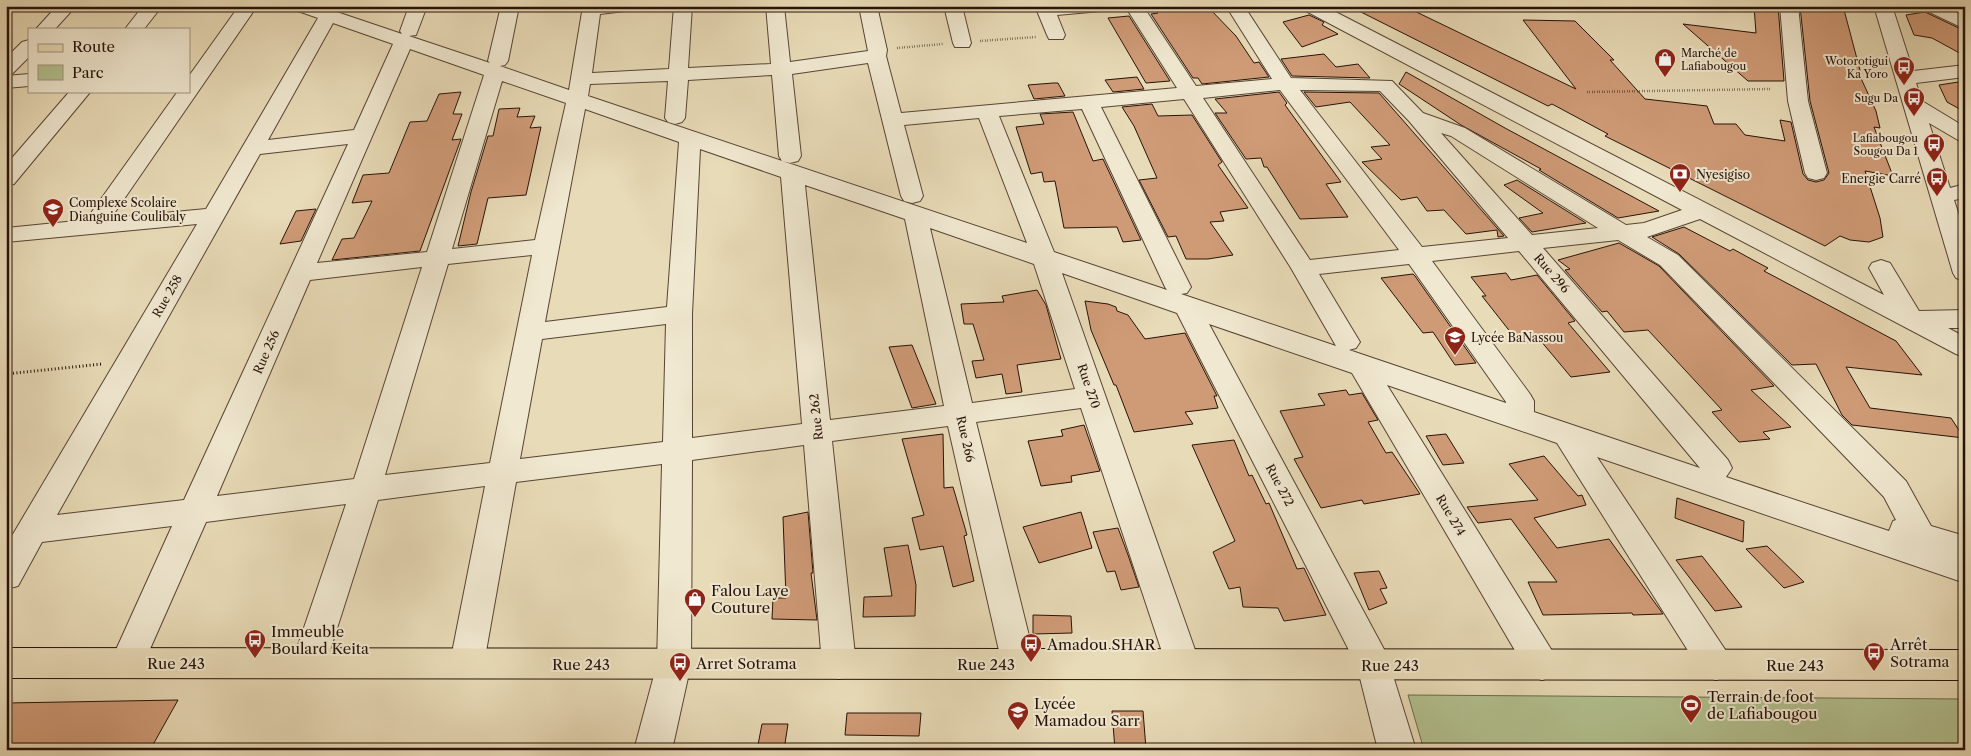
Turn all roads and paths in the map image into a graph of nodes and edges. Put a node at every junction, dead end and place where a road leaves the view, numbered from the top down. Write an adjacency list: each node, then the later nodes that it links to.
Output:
1 (67, 6): 23 (street)
2 (153, 6): 24 (street)
3 (248, 6): 39 (street)
4 (301, 6): 20 (street)
5 (418, 6): 26 (street, Rue 256)
6 (510, 6): 30 (street)
7 (626, 6): 18 (street)
8 (683, 6): 34 (street)
9 (775, 6): 32 (street, Rue 262)
10 (868, 6): 29 (street, Rue 266)
11 (953, 6): 27 (street)
12 (1101, 6): 19 (street)
13 (1134, 6): 44 (street, Rue 274)
14 (1310, 6): 60 (street)
15 (1789, 6): 56 (street)
16 (1883, 6): 35 (street)
17 (1931, 6): 22 (street)
18 (592, 8): 40 (street)
19 (1044, 8): 25 (street)
20 (332, 11): 26 (street); 54 (street, Rue 258)
21 (1244, 12): 38 (street)
22 (1965, 24)
23 (46, 28)
24 (135, 28)
25 (1056, 35)
26 (407, 36): 30 (street); 52 (street, Rue 256)
27 (962, 42)
28 (28, 47): 31 (street)
29 (876, 56): 32 (street); 50 (street, Rue 266)
30 (496, 66): 40 (street); 70 (street)
31 (6, 69)
32 (783, 69): 34 (street); 55 (street, Rue 262)
33 (1964, 72): 35 (street)
34 (679, 74): 40 (street); 51 (street)
35 (1905, 78): 47 (street)
36 (28, 80): 37 (street)
37 (6, 82)
38 (1285, 84): 44 (street); 49 (street, Rue 296); 69 (street)
39 (190, 88)
40 (579, 88): 51 (street); 67 (street)
41 (1771, 89): 45 (path)
42 (80, 92): 57 (street)
43 (187, 92): 63 (street)
44 (1189, 92): 46 (street); 71 (street, Rue 274)
45 (1586, 92)
46 (1088, 101): 48 (street); 75 (street, Rue 272)
47 (1913, 104): 53 (street); 61 (street)
48 (986, 111): 50 (street); 68 (street, Rue 270)
49 (1416, 117): 64 (street); 66 (street, Rue 296)
50 (893, 120): 59 (street, Rue 266)
51 (683, 128): 55 (street); 76 (street)
52 (361, 136): 54 (street); 73 (street, Rue 256)
53 (1965, 136)
54 (252, 148): 62 (street, Rue 258)
55 (791, 163): 59 (street); 87 (street, Rue 262)
56 (1816, 173)
57 (6, 179)
58 (1965, 191): 61 (street)
59 (914, 204): 68 (street); 86 (street, Rue 266)
60 (1701, 210): 64 (street); 78 (street)
61 (1951, 213): 74 (street)
62 (214, 215): 63 (street); 82 (street, Rue 258)
63 (93, 227): 65 (street)
64 (1622, 232): 66 (street); 95 (street)
65 (6, 235)
66 (1526, 243): 69 (street); 90 (street, Rue 296)
67 (546, 246): 70 (street); 79 (street)
68 (1041, 248): 75 (street); 84 (street, Rue 270)
69 (1415, 255): 71 (street); 85 (street)
70 (438, 258): 73 (street); 92 (street)
71 (1303, 268): 81 (street, Rue 274)
72 (1881, 268): 78 (street)
73 (300, 273): 93 (street, Rue 256)
74 (1965, 273)
75 (1182, 296): 81 (street); 107 (street, Rue 272)
76 (678, 314): 79 (street); 89 (street)
77 (1965, 319): 78 (street)
78 (1911, 320): 80 (street)
79 (530, 332): 91 (street)
80 (1965, 348)
81 (1354, 353): 85 (street); 108 (street, Rue 274)
82 (130, 360): 83 (path); 94 (street, Rue 258)
83 (6, 374)
84 (1093, 396): 86 (street); 106 (street, Rue 270)
85 (1520, 410): 88 (street); 90 (street)
86 (960, 414): 87 (street); 105 (street, Rue 266)
87 (818, 431): 89 (street); 104 (street, Rue 262)
88 (1567, 435): 95 (street); 109 (street)
89 (676, 451): 91 (street); 103 (street)
90 (1717, 468): 95 (street)
91 (504, 474): 92 (street); 102 (street)
92 (366, 489): 93 (street); 101 (street)
93 (196, 510): 94 (street); 100 (street, Rue 256)
94 (32, 531): 98 (street, Rue 258)
95 (1925, 547): 96 (street); 97 (street)
96 (1965, 549)
97 (1965, 570)
98 (6, 576)
99 (6, 663): 100 (main road, Rue 243)
100 (127, 663): 101 (main road, Rue 243)
101 (308, 663): 102 (main road, Rue 243)
102 (467, 663): 103 (main road, Rue 243)
103 (674, 664): 104 (main road, Rue 243); 111 (street)
104 (839, 664): 105 (main road, Rue 243)
105 (1020, 664): 106 (main road, Rue 243)
106 (1183, 664): 107 (main road, Rue 243)
107 (1374, 664): 108 (main road, Rue 243); 112 (street, Rue 272)
108 (1542, 665): 109 (main road, Rue 243)
109 (1716, 665): 110 (main road, Rue 243)
110 (1965, 665)
111 (653, 750)
112 (1397, 750)

